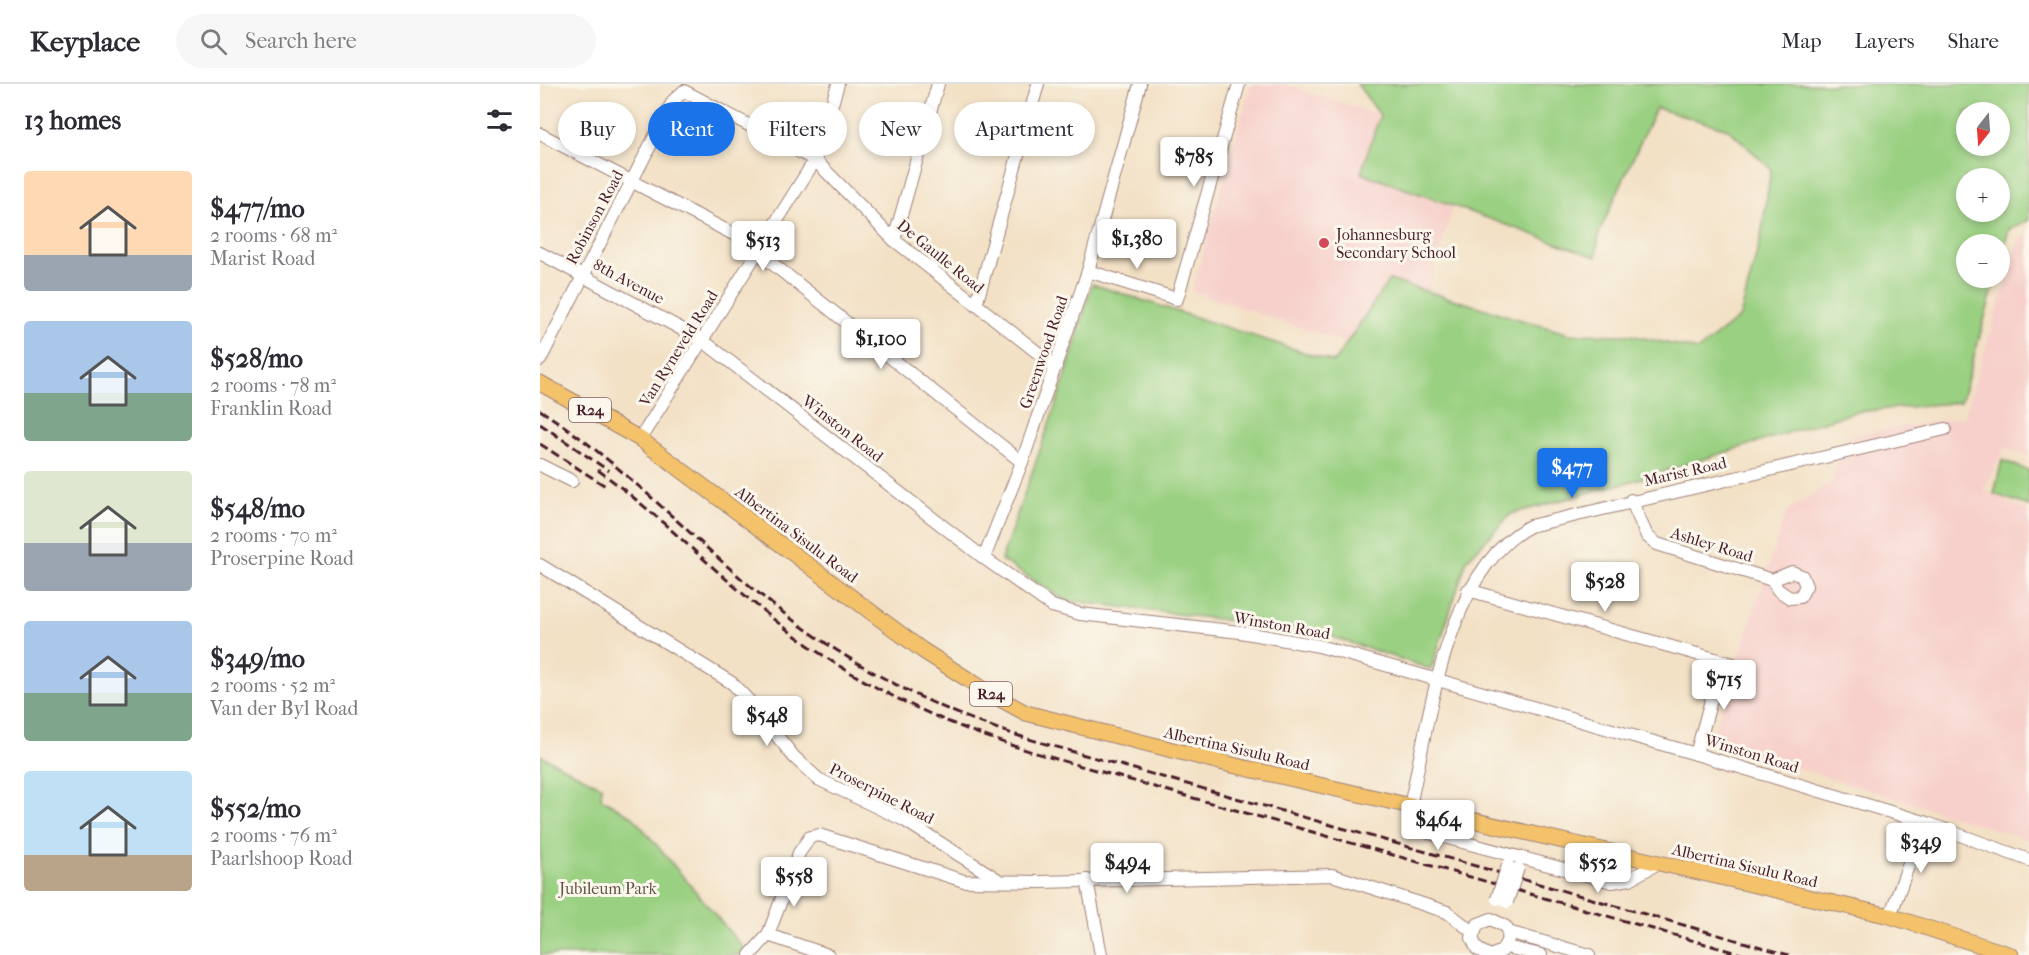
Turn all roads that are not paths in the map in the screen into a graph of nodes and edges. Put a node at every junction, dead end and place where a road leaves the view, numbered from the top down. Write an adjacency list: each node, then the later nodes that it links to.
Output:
1 (838, 84): 8 (street, Van Ryneveld Road)
2 (938, 84): 10 (street)
3 (1038, 84): 15 (street)
4 (1140, 84): 13 (street, Greenwood Road)
5 (1239, 84): 13 (street)
6 (684, 89): 8 (street, De Gaulle Road); 9 (street, Robinson Road)
7 (540, 134): 9 (street)
8 (815, 160): 10 (street, De Gaulle Road); 12 (street, Van Ryneveld Road)
9 (631, 181): 12 (street); 14 (street, Robinson Road)
10 (894, 240): 15 (street, De Gaulle Road)
11 (540, 253): 14 (street, 8th Avenue)
12 (758, 253): 16 (street, Van Ryneveld Road); 22 (street)
13 (1088, 271): 18 (street, Greenwood Road)
14 (582, 274): 16 (street, 8th Avenue); 17 (street, Robinson Road)
15 (976, 306): 18 (street, De Gaulle Road)
16 (702, 340): 21 (street, Van Ryneveld Road); 26 (street, Winston Road)
17 (540, 360)
18 (1056, 367): 22 (street, Greenwood Road)
19 (540, 383): 21 (main road, Albertina Sisulu Road / R24)
20 (1945, 429): 25 (street, Marist Road)
21 (640, 439): 32 (main road, Albertina Sisulu Road / R24)
22 (1022, 462): 26 (street, Greenwood Road)
23 (540, 465): 24 (street)
24 (572, 481)
25 (1631, 500): 28 (street, Ashley Road); 29 (street, Marist Road)
26 (984, 558): 30 (street, Winston Road)
27 (540, 565): 38 (street, Proserpine Road)
28 (1772, 580)
29 (1468, 590): 30 (street, Marist Road); 31 (street)
30 (1438, 681): 31 (street, Winston Road); 32 (street, Marist Road)
31 (1696, 754): 33 (street, Winston Road)
32 (1410, 806): 35 (street); 36 (main road, Albertina Sisulu Road / R24)
33 (1924, 822): 34 (street, Winston Road); 41 (street)
34 (2029, 860)
35 (1515, 861): 36 (street); 39 (street, bridge)
36 (1657, 864): 41 (main road, Albertina Sisulu Road / R24)
37 (1088, 880): 38 (street); 40 (street); 49 (street)
38 (1001, 882): 44 (street)
39 (1502, 900): 42 (street); 43 (street)
40 (1447, 912): 42 (street); 45 (street)
41 (1890, 916): 53 (main road, Albertina Sisulu Road / R24)
42 (1484, 920): 43 (street); 45 (street)
43 (1507, 930): 46 (street); 52 (street)
44 (768, 935): 47 (street); 48 (street)
45 (1472, 943): 50 (street)
46 (1506, 947): 50 (street); 51 (street)
47 (750, 955)
48 (828, 955)
49 (1101, 955)
50 (1491, 955)
51 (1541, 955)
52 (1589, 955)
53 (2011, 955)

